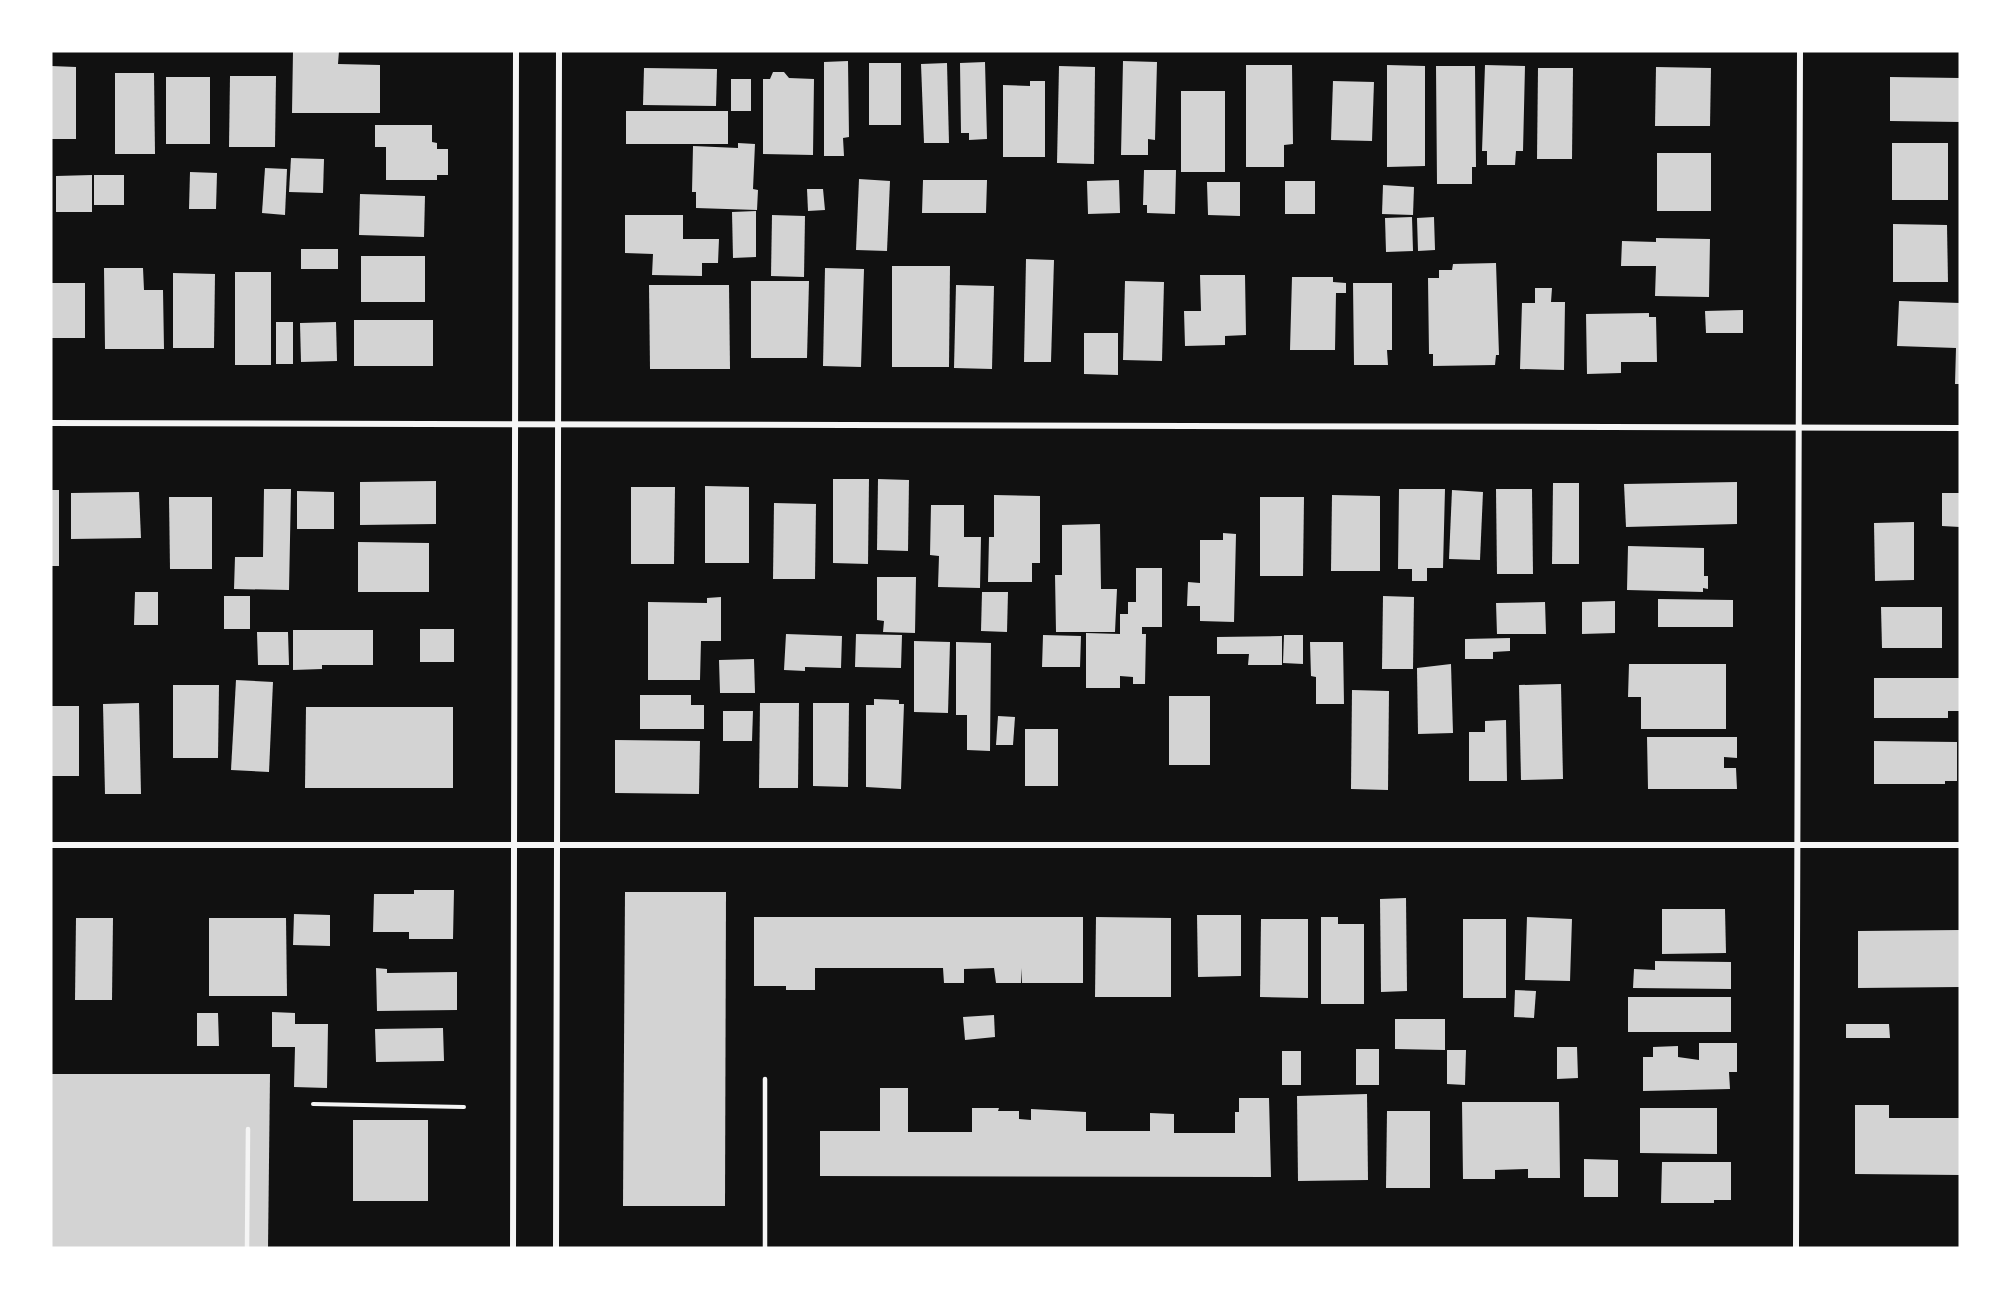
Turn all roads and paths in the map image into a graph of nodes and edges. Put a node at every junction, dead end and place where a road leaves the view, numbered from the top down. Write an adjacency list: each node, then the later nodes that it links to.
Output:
1 (516, 51): 5 (street)
2 (559, 51): 6 (street)
3 (1800, 51): 7 (street)
4 (51, 423): 5 (street)
5 (514, 426): 6 (street); 10 (street)
6 (559, 426): 7 (street); 11 (street)
7 (1799, 428): 8 (street); 12 (street)
8 (1960, 428)
9 (51, 844): 10 (street)
10 (513, 845): 11 (street); 19 (street)
11 (556, 845): 12 (street); 20 (street)
12 (1798, 845): 13 (street); 22 (street)
13 (1960, 845)
14 (765, 1079): 21 (lane)
15 (313, 1104): 16 (path)
16 (464, 1107)
17 (248, 1129): 18 (lane)
18 (248, 1248)
19 (513, 1248)
20 (556, 1248)
21 (765, 1248)
22 (1796, 1248)

